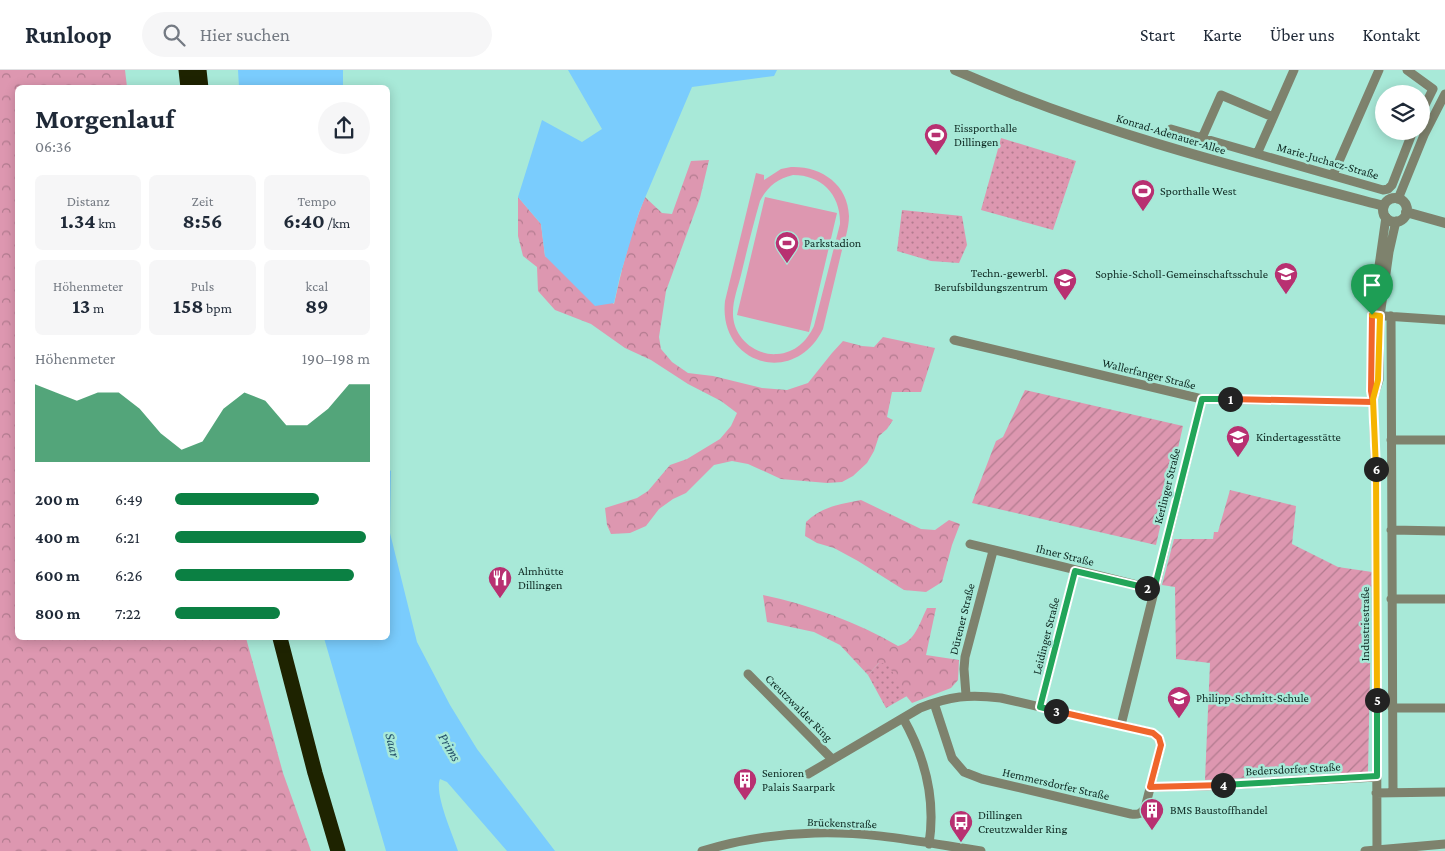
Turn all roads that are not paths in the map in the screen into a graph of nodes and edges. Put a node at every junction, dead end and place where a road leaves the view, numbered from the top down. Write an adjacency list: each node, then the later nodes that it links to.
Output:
1 (208, 70): 8 (highway)
2 (956, 70): 18 (street, Konrad-Adenauer-Allee)
3 (1294, 70): 11 (street)
4 (1379, 70): 16 (street)
5 (1408, 70): 9 (street)
6 (189, 74): 7 (highway)
7 (198, 85)
8 (207, 85)
9 (1428, 85)
10 (1445, 94): 17 (street)
11 (1273, 117): 13 (street); 15 (street)
12 (1171, 129): 13 (street, Marie-Juchacz-Straße)
13 (1202, 138): 15 (street, Marie-Juchacz-Straße)
14 (1410, 140): 16 (street, Marie-Juchacz-Straße)
15 (1257, 154): 16 (street, Marie-Juchacz-Straße)
16 (1334, 175)
17 (1398, 198): 18 (street); 19 (street)
18 (1384, 206): 20 (street)
19 (1406, 212): 21 (street); 22 (street)
20 (1386, 217): 21 (street); 23 (street, Industriestraße)
21 (1396, 221): 23 (street, Industriestraße)
22 (1445, 223)
23 (1376, 315): 24 (street); 28 (street, Industriestraße)
24 (1390, 316): 25 (street); 29 (street)
25 (1445, 320)
26 (954, 340): 27 (street, Wallerfanger Straße)
27 (1202, 399): 28 (street, Wallerfanger Straße); 36 (street, Kerlinger Straße)
28 (1373, 401): 52 (street, Industriestraße)
29 (1391, 440): 30 (street); 31 (street)
30 (1445, 440)
31 (1391, 530): 32 (street); 37 (street)
32 (1445, 531)
33 (970, 544): 34 (street, Ihner Straße)
34 (993, 551): 35 (street, Ihner Straße); 42 (street, Dürener Straße)
35 (1075, 571): 36 (street, Ihner Straße); 44 (street, Leidinger Straße)
36 (1154, 590): 48 (street, Kerlinger Straße)
37 (1392, 598): 38 (street); 45 (street)
38 (1445, 599)
39 (281, 640): 60 (highway)
40 (292, 640): 61 (highway)
41 (748, 674): 50 (street, Creutzwalder Ring)
42 (966, 695): 43 (street, Creutzwalder Ring); 44 (street, Creutzwalder Ring)
43 (934, 703): 47 (street, Creutzwalder Ring); 53 (street, Hemmersdorfer Straße)
44 (1040, 707): 48 (street, Creutzwalder Ring)
45 (1392, 708): 46 (street); 54 (street)
46 (1445, 708)
47 (903, 718): 50 (street, Creutzwalder Ring); 57 (street)
48 (1121, 725): 49 (street, Creutzwalder Ring)
49 (1159, 738): 53 (street, Hemmersdorfer Straße)
50 (832, 759): 51 (street, Creutzwalder Ring)
51 (808, 774)
52 (1377, 776): 53 (street, Bedersdorfer Straße); 56 (street, Industriestraße)
53 (1150, 787)
54 (1393, 792): 55 (street); 56 (street)
55 (1445, 792)
56 (1376, 793): 59 (street, Industriestraße)
57 (929, 844): 62 (street, Brückenstraße); 63 (street, Brückenstraße)
58 (1445, 844): 59 (street)
59 (1377, 850): 64 (street)
60 (338, 851)
61 (348, 851)
62 (702, 851)
63 (981, 851)
64 (1365, 851)

